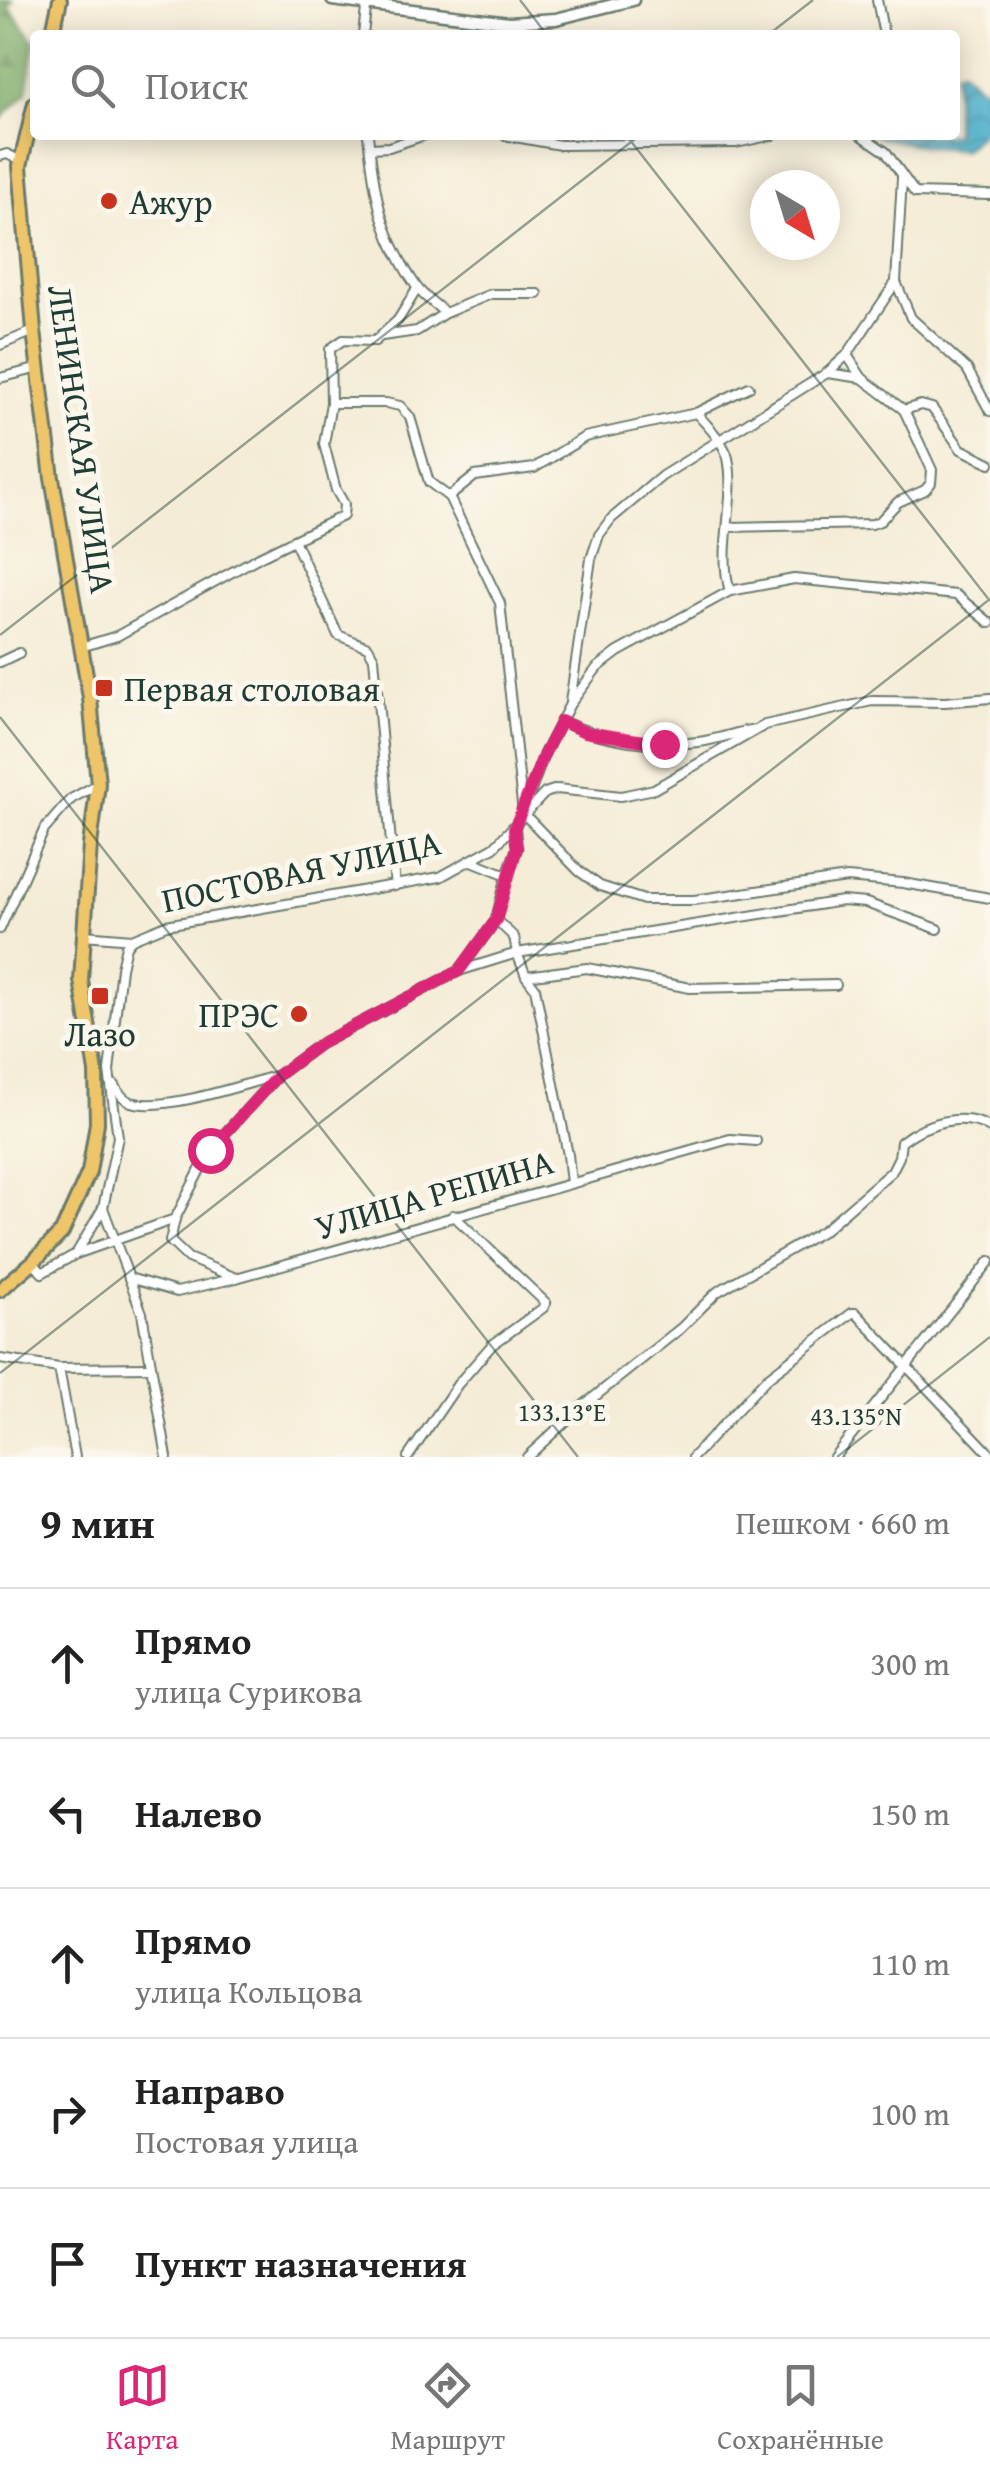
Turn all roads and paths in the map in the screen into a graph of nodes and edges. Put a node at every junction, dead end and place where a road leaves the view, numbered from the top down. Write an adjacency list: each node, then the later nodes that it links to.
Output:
1 (60, 0): 8 (main road)
2 (332, 0): 5 (street)
3 (633, 0): 6 (street)
4 (877, 0): 10 (street)
5 (367, 2): 7 (street); 9 (street)
6 (599, 5): 7 (street)
7 (509, 29)
8 (53, 30)
9 (364, 30)
10 (883, 30)
11 (30, 123): 19 (main road, ЛЕНИНСКАЯ УЛИЦА)
12 (369, 140): 17 (street)
13 (410, 140): 17 (street)
14 (533, 140): 15 (street)
15 (750, 140)
16 (868, 140): 20 (street)
17 (370, 148): 23 (street)
18 (0, 156): 19 (street)
19 (20, 161): 26 (main road, ЛЕНИНСКАЯ УЛИЦА)
20 (902, 178): 21 (street); 22 (street)
21 (990, 196)
22 (896, 282): 29 (street); 37 (street)
23 (417, 289): 25 (street); 27 (street)
24 (538, 294): 25 (street)
25 (446, 313): 27 (street)
26 (34, 331): 28 (street); 30 (main road, ЛЕНИНСКАЯ УЛИЦА)
27 (382, 336): 35 (street)
28 (0, 345)
29 (848, 355): 31 (street); 33 (street)
30 (39, 368): 32 (street); 46 (main road, ЛЕНИНСКАЯ УЛИЦА)
31 (827, 373): 33 (street); 39 (street)
32 (0, 378)
33 (862, 378): 36 (street)
34 (749, 388): 38 (street)
35 (331, 403): 41 (street); 43 (street)
36 (904, 410): 40 (street); 42 (street)
37 (990, 410)
38 (696, 412): 39 (street); 41 (street)
39 (720, 442): 42 (street); 50 (street)
40 (990, 463)
41 (449, 498): 54 (street)
42 (730, 527): 44 (street)
43 (294, 540): 46 (street); 58 (street)
44 (730, 591): 45 (street); 50 (street)
45 (990, 623)
46 (81, 648): 53 (main road, ЛЕНИНСКАЯ УЛИЦА)
47 (19, 653): 48 (street)
48 (0, 662)
49 (990, 698): 52 (street)
50 (570, 704): 51 (street, ПОСТОВАЯ УЛИЦА)
51 (561, 721): 52 (street); 54 (street, ПОСТОВАЯ УЛИЦА)
52 (754, 732): 54 (street)
53 (98, 784): 62 (street); 63 (main road, ЛЕНИНСКАЯ УЛИЦА)
54 (523, 813): 55 (street, ПОСТОВАЯ УЛИЦА); 59 (street)
55 (514, 829): 56 (street, ПОСТОВАЯ УЛИЦА); 57 (street)
56 (472, 861): 57 (street); 58 (street, ПОСТОВАЯ УЛИЦА)
57 (507, 875): 60 (street)
58 (395, 886): 64 (street, ПОСТОВАЯ УЛИЦА)
59 (990, 898)
60 (496, 920): 65 (street); 66 (street)
61 (938, 929): 65 (street)
62 (0, 930)
63 (84, 935): 64 (street); 69 (main road, ЛЕНИНСКАЯ УЛИЦА)
64 (132, 938): 69 (street, ПОСТОВАЯ УЛИЦА)
65 (517, 954): 66 (street); 67 (street)
66 (459, 971): 70 (street)
67 (526, 976): 68 (street); 75 (street)
68 (836, 985)
69 (103, 1072): 70 (street); 71 (street, ЛЕНИНСКАЯ УЛИЦА); 72 (main road)
70 (278, 1075): 78 (street)
71 (115, 1104): 72 (street); 76 (street, ЛЕНИНСКАЯ УЛИЦА)
72 (97, 1123): 82 (main road)
73 (990, 1128): 95 (street)
74 (756, 1141): 75 (street, УЛИЦА РЕПИНА)
75 (571, 1183): 77 (street, УЛИЦА РЕПИНА)
76 (103, 1208): 79 (street); 80 (street, ЛЕНИНСКАЯ УЛИЦА)
77 (452, 1215): 84 (street, УЛИЦА РЕПИНА); 90 (street)
78 (175, 1219): 79 (street); 84 (street)
79 (118, 1242): 80 (street); 83 (street)
80 (76, 1254): 82 (street)
81 (990, 1260): 87 (street)
82 (33, 1262): 85 (main road)
83 (129, 1278): 84 (street, УЛИЦА РЕПИНА); 88 (street)
84 (236, 1278)
85 (0, 1290)
86 (0, 1359): 89 (street)
87 (907, 1365): 91 (street); 96 (street); 97 (street)
88 (151, 1366): 89 (street); 93 (street)
89 (59, 1368): 92 (street)
90 (411, 1452): 94 (street)
91 (990, 1454)
92 (75, 1457)
93 (167, 1457)
94 (421, 1457)
95 (526, 1457)
96 (693, 1457)
97 (834, 1457)

